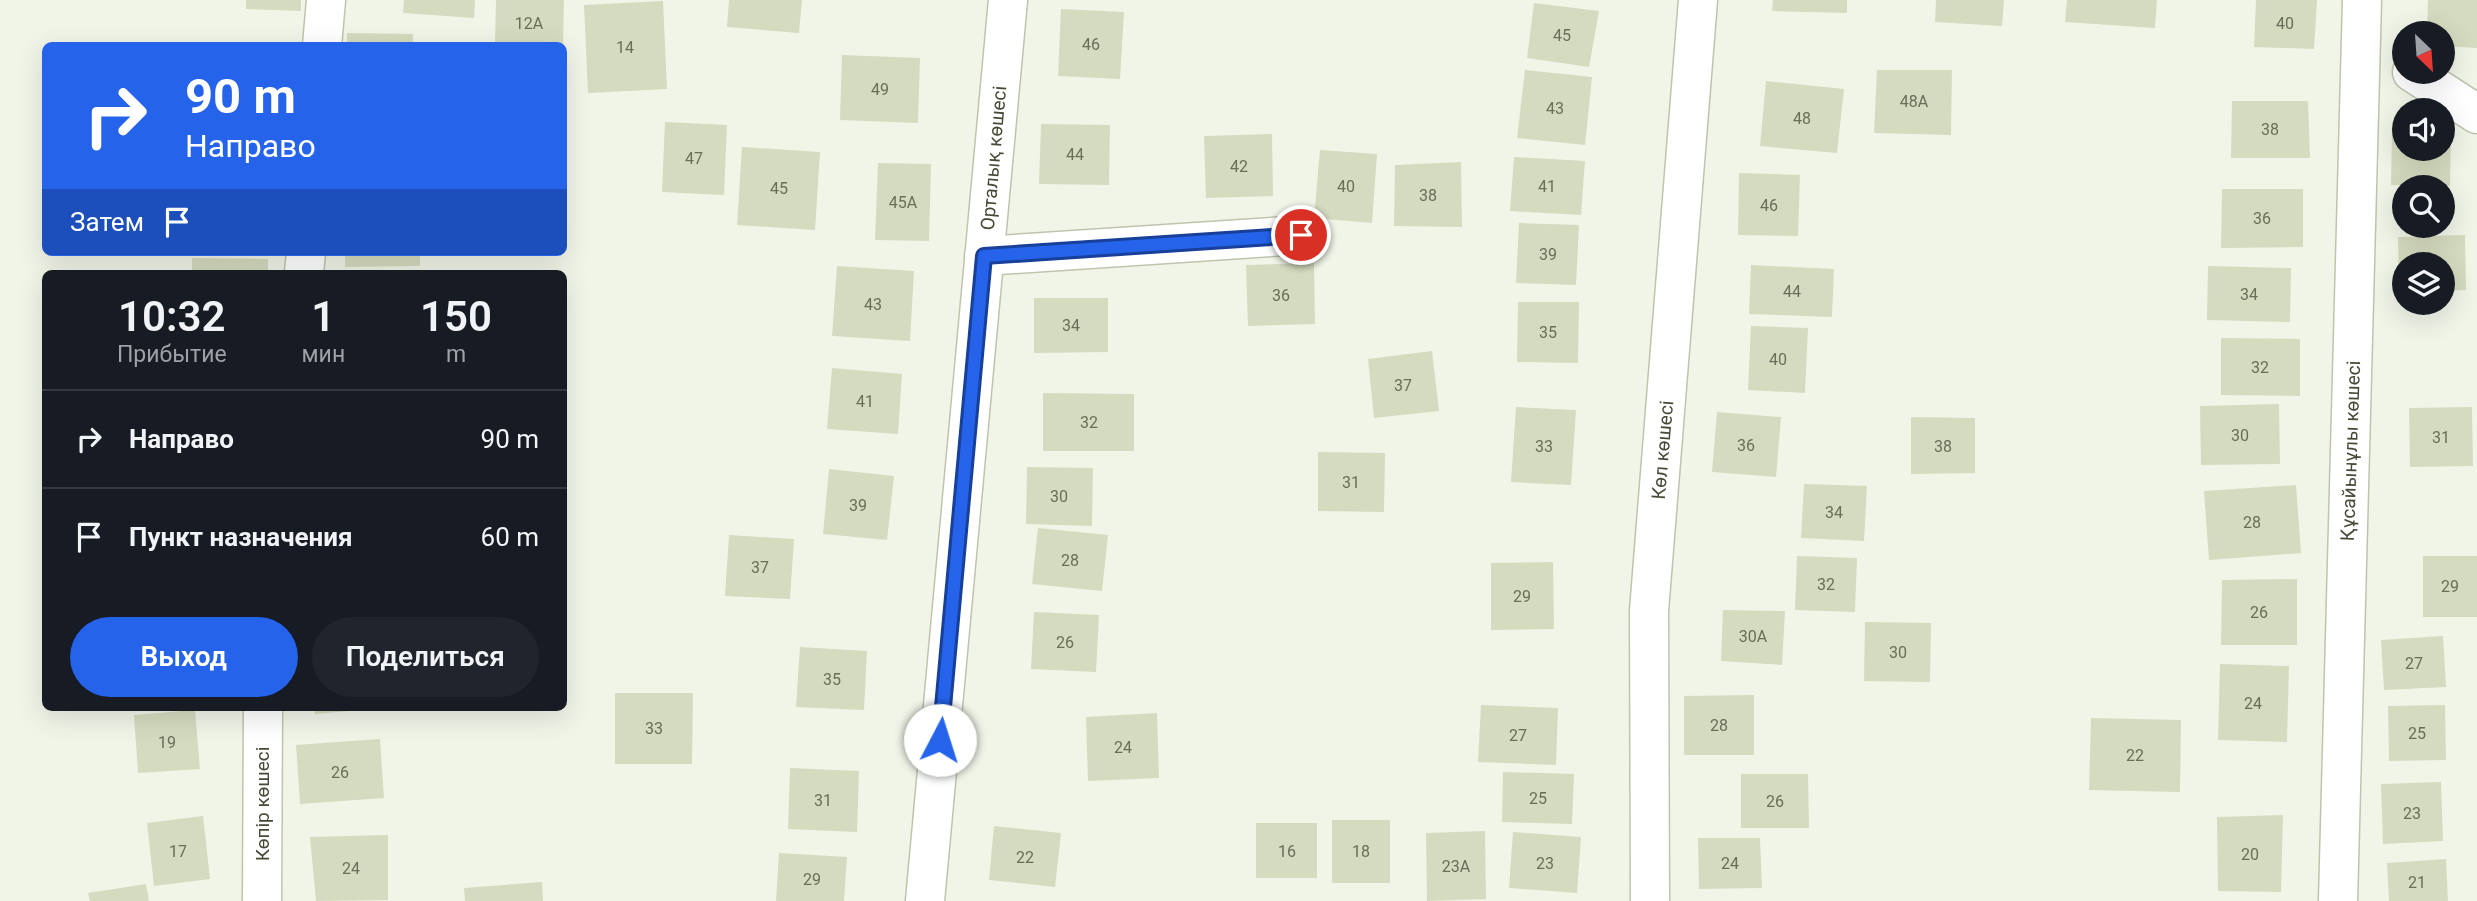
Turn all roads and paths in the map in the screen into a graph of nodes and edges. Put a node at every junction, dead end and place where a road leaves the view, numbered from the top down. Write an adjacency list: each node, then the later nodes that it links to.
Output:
1 (326, 0): 5 (street)
2 (1008, 0): 10 (street, Орталық көшесі)
3 (1698, 0): 14 (street, Көл көшесі)
4 (2362, 13): 6 (street); 15 (street, Құсайынұлы көшесі)
5 (322, 42)
6 (2392, 58)
7 (2431, 84): 8 (street)
8 (2477, 114)
9 (1301, 235): 10 (street)
10 (984, 256): 13 (street, Орталық көшесі)
11 (263, 711): 12 (street, Көпір көшесі)
12 (262, 901)
13 (925, 901)
14 (1650, 901)
15 (2338, 901)

